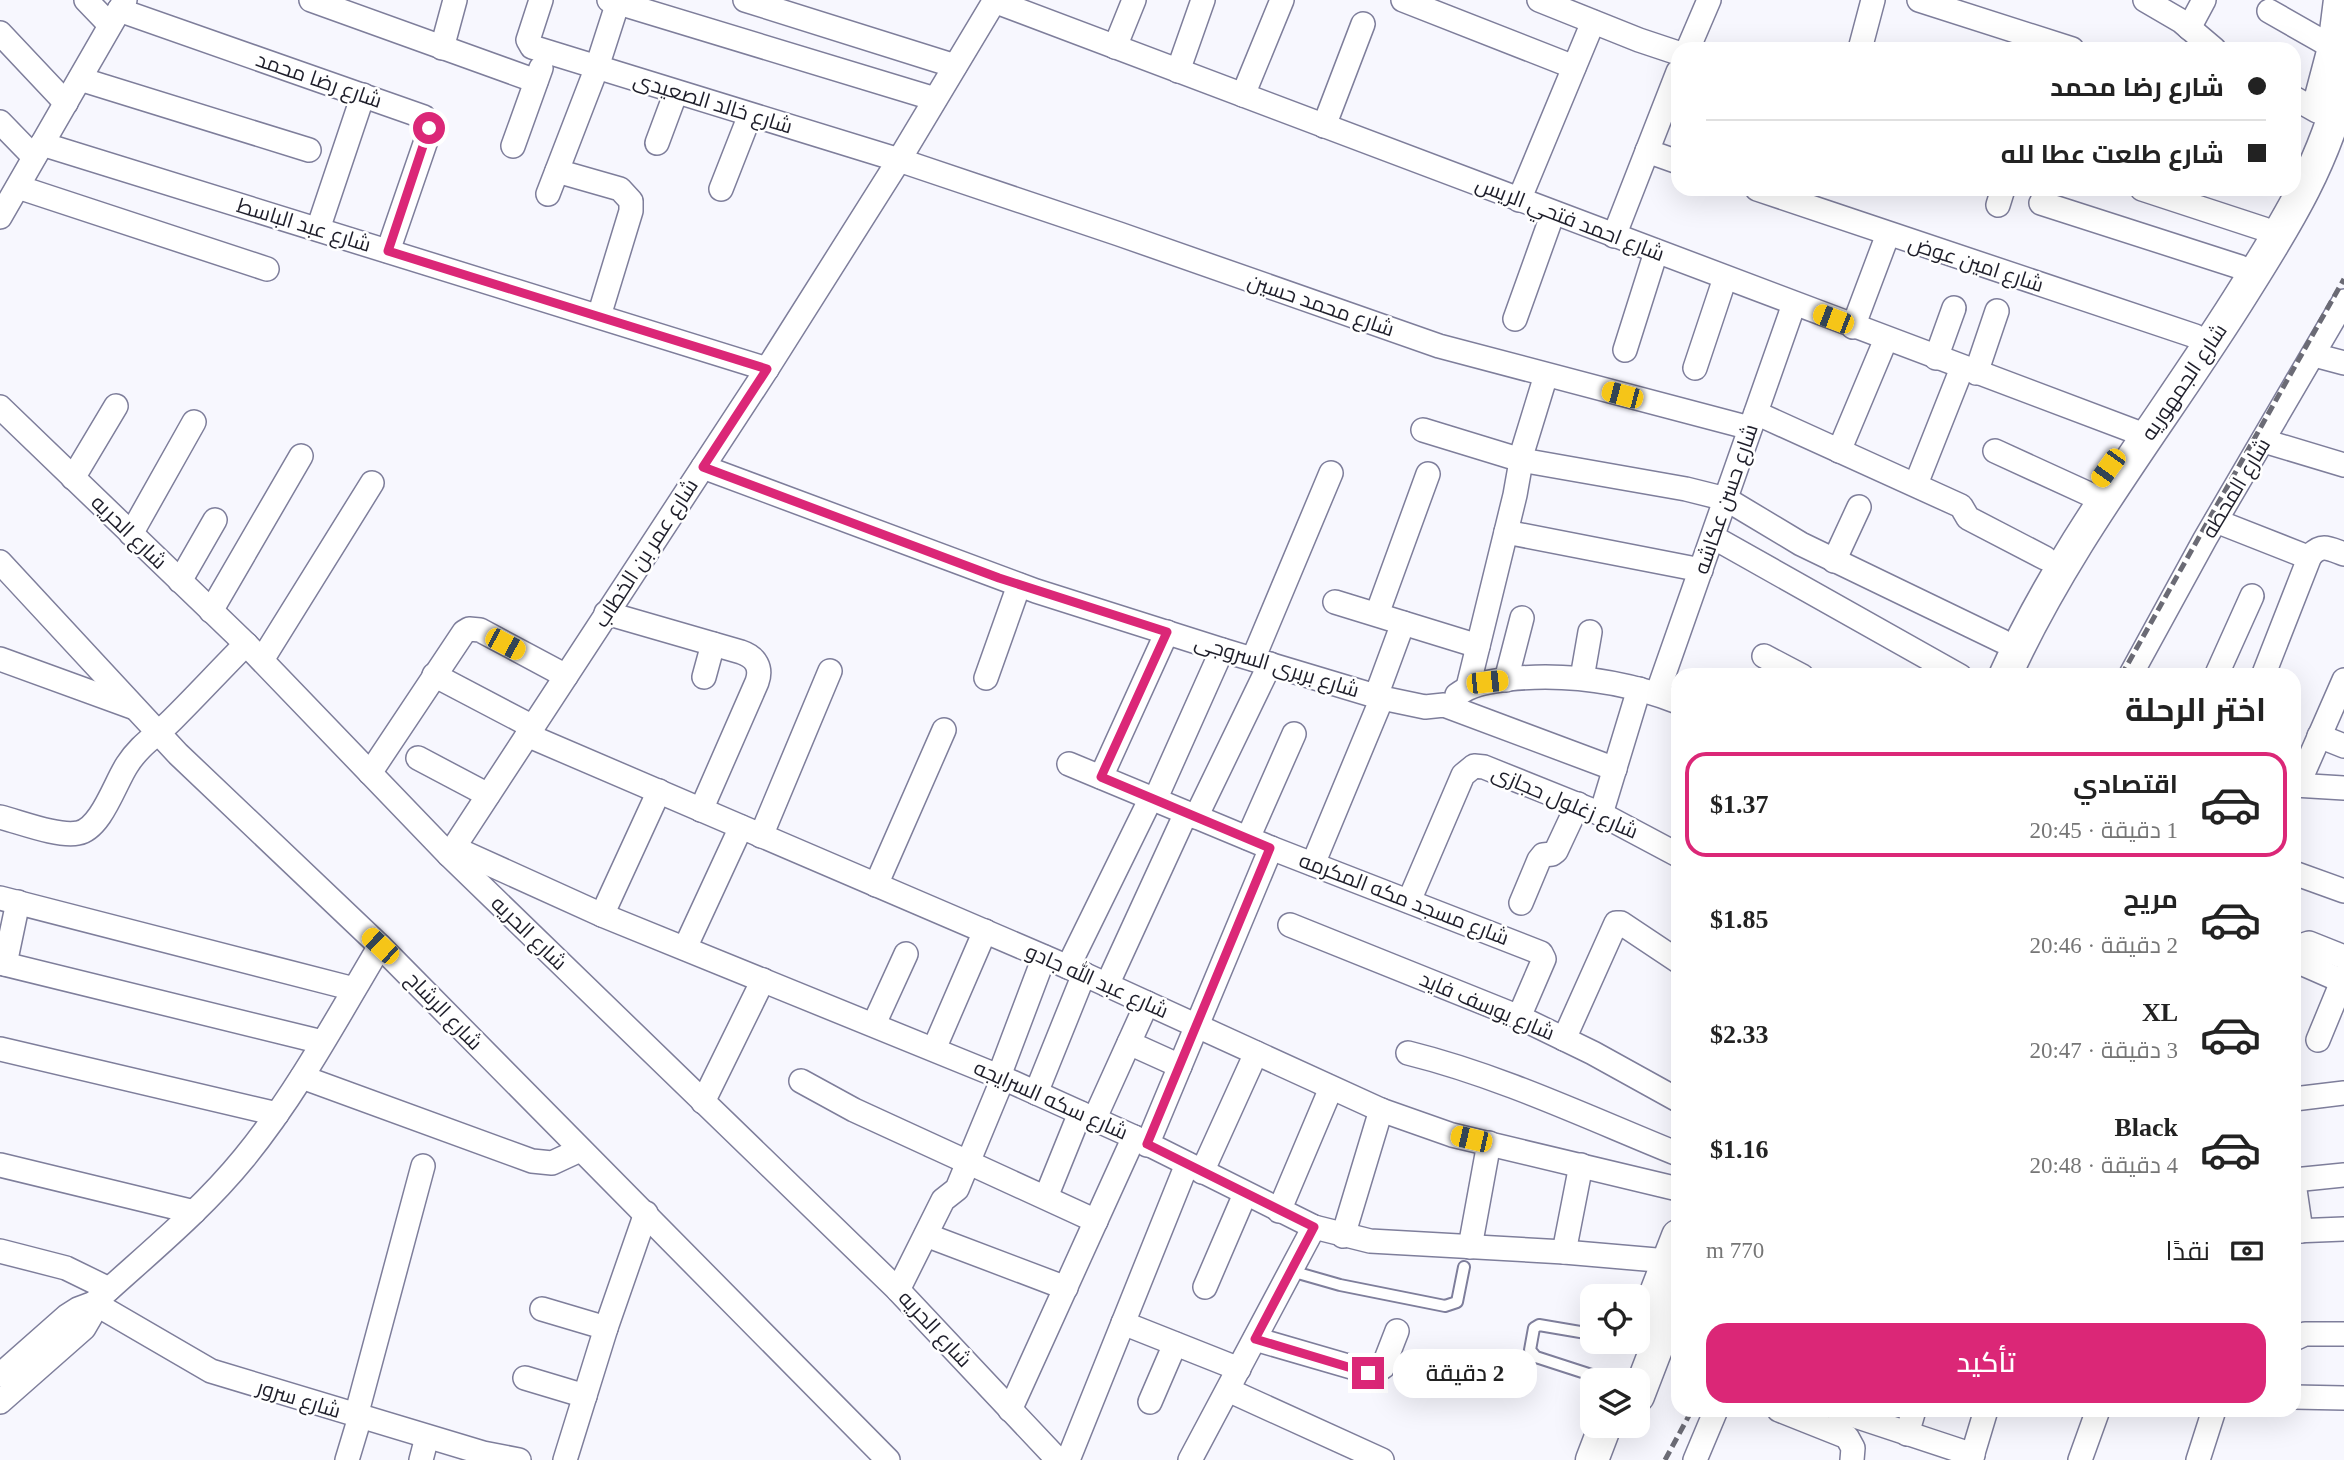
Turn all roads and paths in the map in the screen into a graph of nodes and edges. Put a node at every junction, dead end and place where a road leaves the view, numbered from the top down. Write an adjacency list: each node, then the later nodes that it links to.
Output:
1 (86, 0): 20 (street)
2 (311, 0): 30 (street)
3 (455, 0): 30 (street)
4 (541, 0): 31 (street)
5 (745, 0): 34 (street)
6 (1134, 0): 29 (street)
7 (1203, 0): 37 (street)
8 (1282, 0): 44 (street)
9 (1403, 0): 36 (street)
10 (1539, 0): 21 (street)
11 (1709, 0): 25 (street)
12 (1872, 0): 26 (street)
13 (1919, 0): 27 (street)
14 (2145, 0): 23 (street)
15 (2204, 0): 23 (street)
16 (2340, 0): 32 (main road, شارع الجمهوريه)
17 (614, 1): 35 (street); 45 (street)
18 (995, 1): 29 (street, شارع احمد فتحي الريس); 34 (street, شارع عمر بن الخطاب)
19 (2269, 11): 32 (street)
20 (118, 12): 38 (street); 43 (street, شارع رضا محمد)
21 (1593, 22): 33 (street); 36 (street)
22 (1363, 23): 50 (street)
23 (2189, 28): 28 (street)
24 (0, 33): 46 (street)
25 (1691, 42)
26 (1862, 42)
27 (2050, 42)
28 (2206, 42)
29 (1115, 47): 37 (street, شارع احمد فتحي الريس)
30 (442, 48): 39 (street)
31 (538, 48): 35 (street, شارع خالد الصعيدى); 39 (street)
32 (2334, 48): 47 (main road, شارع الجمهوريه)
33 (1671, 50)
34 (955, 66): 45 (street, شارع عمر بن الخطاب)
35 (597, 67): 42 (street, شارع خالد الصعيدى); 58 (street)
36 (1574, 68): 67 (street)
37 (1178, 71): 44 (street, شارع احمد فتحي الريس)
38 (80, 79): 46 (street); 54 (street)
39 (536, 80): 52 (street)
40 (2344, 80): 59 (main road, شارع الجمهوريه)
41 (1671, 90): 55 (street)
42 (676, 92): 48 (street, شارع خالد الصعيدى); 51 (street)
43 (363, 95): 71 (street); 75 (street, شارع رضا محمد)
44 (1243, 95): 50 (street, شارع احمد فتحي الريس)
45 (935, 99): 56 (street, شارع عمر بن الخطاب)
46 (66, 103): 53 (street)
47 (2306, 105): 59 (main road, شارع الجمهوريه)
48 (750, 115): 56 (street, شارع خالد الصعيدى); 61 (street)
49 (0, 122): 53 (street)
50 (1324, 126): 67 (street, شارع احمد فتحي الريس)
51 (657, 143)
52 (513, 146)
53 (38, 150): 60 (street); 71 (street, شارع عبد الباسط)
54 (309, 150)
55 (1647, 151): 57 (street); 74 (street)
56 (899, 160): 94 (street, شارع عمر بن الخطاب); 96 (street, شارع محمد حسين)
57 (1671, 160)
58 (557, 171): 62 (street); 84 (street)
59 (2304, 178)
60 (18, 187): 70 (street); 78 (street)
61 (721, 189)
62 (548, 194)
63 (1777, 196): 73 (street, شارع امين عوض)
64 (2163, 196): 72 (street)
65 (2290, 196): 72 (main road, شارع الجمهوريه)
66 (2294, 196): 102 (main road, شارع الجمهوريه)
67 (1519, 200): 69 (street, شارع احمد فتحي الريس)
68 (2041, 203): 77 (street)
69 (1553, 213): 74 (street, شارع احمد فتحي الريس); 85 (street)
70 (0, 217)
71 (318, 229): 75 (street, شارع عبد الباسط)
72 (2264, 229): 77 (main road, شارع الجمهوريه)
73 (1888, 234): 86 (street); 87 (street, شارع امين عوض)
74 (1614, 236): 76 (street, شارع احمد فتحي الريس)
75 (388, 251): 84 (street, شارع عبد الباسط)
76 (1656, 252): 79 (street, شارع احمد فتحي الريس); 89 (street)
77 (2240, 267): 87 (main road, شارع الجمهوريه)
78 (267, 269)
79 (1725, 278): 81 (street, شارع احمد فتحي الريس); 93 (street)
80 (2344, 301): 90 (street, شارع المحطه)
81 (1794, 304): 86 (street, شارع احمد فتحي الريس); 99 (street, شارع حسن عكاشه)
82 (1954, 308): 91 (street)
83 (1997, 310): 95 (street)
84 (598, 316): 94 (street, شارع عبد الباسط)
85 (1516, 319)
86 (1853, 327): 88 (street, شارع احمد فتحي الريس)
87 (2196, 336): 102 (main road, شارع الجمهوريه)
88 (1886, 339): 91 (street, شارع احمد فتحي الريس); 104 (street)
89 (1625, 350)
90 (2314, 355): 92 (street); 103 (street, شارع المحطه)
91 (1936, 358): 95 (street, شارع احمد فتحي الريس)
92 (2344, 363)
93 (1695, 368)
94 (767, 369): 109 (street, شارع عمر بن الخطاب)
95 (1969, 371): 102 (street, شارع احمد فتحي الريس); 114 (street)
96 (1546, 375): 99 (street, شارع محمد حسين); 107 (street)
97 (116, 406): 112 (street)
98 (0, 407): 112 (street, شارع الحريه)
99 (1753, 421): 104 (street, شارع محمد حسين); 116 (street, شارع حسن عكاشه)
100 (194, 422): 121 (street)
101 (1423, 430): 107 (street)
102 (2139, 434): 115 (main road, شارع الجمهوريه); 151 (main road, شارع الجمهوريه)
103 (2264, 442): 108 (street); 119 (street, شارع المحطه)
104 (1839, 451): 114 (street, شارع محمد حسين)
105 (1995, 451): 115 (street)
106 (301, 456): 133 (street)
107 (1521, 460): 116 (street); 120 (street)
108 (2344, 465)
109 (703, 467): 130 (street, شارع بربرى السروجى); 134 (street, شارع عمر بن الخطاب)
110 (1331, 473): 147 (street)
111 (1428, 474): 135 (street)
112 (74, 478): 121 (street, شارع الحريه)
113 (372, 483): 144 (street)
114 (1916, 484): 125 (street, شارع محمد حسين)
115 (2089, 494): 125 (main road, شارع الجمهوريه)
116 (1726, 499): 122 (street, شارع حسن عكاشه); 126 (street)
117 (1859, 507): 126 (street)
118 (215, 520): 129 (street)
119 (2216, 521): 124 (street); 152 (street, شارع المحطه)
120 (1506, 532): 128 (street); 142 (street)
121 (131, 534): 129 (street, شارع الحريه)
122 (1713, 537): 128 (street, شارع حسن عكاشه); 149 (street)
123 (2344, 554): 124 (street)
124 (2309, 556): 154 (street)
125 (2045, 558): 140 (main road, شارع الجمهوريه)
126 (1834, 561): 140 (street)
127 (0, 562): 167 (street, شارع الرشاح)
128 (1701, 570): 164 (street, شارع حسن عكاشه)
129 (180, 581): 133 (street, شارع الحريه)
130 (1019, 585): 138 (street, شارع بربرى السروجى); 159 (street)
131 (2252, 596): 153 (street)
132 (1335, 602): 135 (street)
133 (211, 611): 144 (street, شارع الحريه)
134 (606, 614): 141 (street); 157 (street, شارع عمر بن الخطاب)
135 (1377, 614): 137 (street)
136 (1522, 618): 161 (street)
137 (1403, 623): 142 (street); 165 (street)
138 (1167, 632): 143 (street, شارع بربرى السروجى); 179 (street)
139 (1590, 632): 160 (street)
140 (2002, 640): 150 (main road, شارع الجمهوريه)
141 (713, 644): 158 (street); 186 (street)
142 (1478, 646): 163 (street)
143 (1222, 650): 147 (street, شارع بربرى السروجى); 184 (street)
144 (248, 653): 168 (street); 177 (street, شارع الحريه)
145 (1764, 656): 148 (street)
146 (0, 659): 167 (street)
147 (1262, 662): 165 (street, شارع بربرى السروجى); 188 (street)
148 (1787, 668)
149 (1946, 668)
150 (1990, 668)
151 (2009, 668)
152 (2134, 668)
153 (2220, 668)
154 (2266, 668)
155 (831, 671): 190 (street)
156 (434, 675): 157 (street); 170 (street, شارع عبد الله جادو); 177 (street)
157 (566, 676): 170 (street, شارع عمر بن الخطاب)
158 (704, 677)
159 (986, 678)
160 (1583, 678): 161 (street); 164 (street)
161 (1506, 680): 163 (street)
162 (2344, 680): 172 (street)
163 (1468, 687): 166 (street)
164 (1658, 695): 176 (street, شارع حسن عكاشه)
165 (1379, 697): 166 (street, شارع بربرى السروجى); 195 (street)
166 (1444, 705): 176 (street, شارع بربرى السروجى)
167 (134, 708): 168 (street, شارع الرشاح)
168 (165, 726): 189 (street); 207 (street, شارع الرشاح)
169 (944, 730): 198 (street)
170 (530, 731): 182 (street, شارع عبد الله جادو); 183 (street, شارع عمر بن الخطاب)
171 (1294, 734): 191 (street)
172 (2319, 736): 173 (street); 178 (street)
173 (2344, 746)
174 (418, 758): 183 (street)
175 (1069, 764): 179 (street, شارع مسجد مكه المكرمه)
176 (1615, 769): 187 (street, شارع حسن عكاشه)
177 (370, 773): 193 (street, شارع الحريه)
178 (2301, 774)
179 (1101, 777): 184 (street, شارع مسجد مكه المكرمه)
180 (2301, 785): 181 (street)
181 (2344, 788)
182 (659, 791): 186 (street, شارع عبد الله جادو); 204 (street)
183 (488, 795): 193 (street, شارع عمر بن الخطاب)
184 (1153, 799): 188 (street, شارع مسجد مكه المكرمه); 197 (street)
185 (1578, 804): 187 (street, شارع زغلول حجازى); 202 (street, شارع زغلول حجازى); 203 (street)
186 (701, 810): 190 (street, شارع عبد الله جادو)
187 (1601, 814): 194 (street, شارع زغلول حجازى)
188 (1191, 815): 191 (street, شارع مسجد مكه المكرمه); 200 (street)
189 (0, 817)
190 (751, 831): 198 (street, شارع عبد الله جادو); 208 (street)
191 (1248, 838): 192 (street, شارع مسجد مكه المكرمه)
192 (1270, 848): 195 (street, شارع مسجد مكه المكرمه); 224 (street)
193 (452, 851): 204 (street, شارع سكه السرايجه); 242 (street, شارع الحريه)
194 (1671, 851)
195 (1313, 864): 202 (street, شارع مسجد مكه المكرمه)
196 (2301, 876): 199 (street)
197 (1112, 880): 200 (street); 216 (street)
198 (876, 885): 206 (street, شارع عبد الله جادو)
199 (2344, 891)
200 (1147, 898): 219 (street)
201 (9, 900): 215 (street); 220 (street)
202 (1409, 901): 222 (street, شارع مسجد مكه المكرمه)
203 (1521, 903)
204 (602, 915): 208 (street, شارع سكه السرايجه)
205 (1290, 925): 222 (street, شارع يوسف فايد)
206 (985, 931): 212 (street, شارع عبد الله جادو); 230 (street)
207 (380, 946): 220 (street); 248 (street, شارع الرشاح)
208 (685, 948): 218 (street, شارع سكه السرايجه)
209 (2301, 949): 213 (street)
210 (906, 954): 223 (street)
211 (1671, 956): 225 (street)
212 (1044, 957): 216 (street, شارع عبد الله جادو); 235 (street)
213 (2344, 957)
214 (2301, 962): 217 (street)
215 (2, 964): 227 (street)
216 (1076, 971): 219 (street, شارع عبد الله جادو); 238 (street)
217 (2343, 979): 226 (street)
218 (764, 980): 223 (street, شارع سكه السرايجه); 242 (street)
219 (1107, 985): 221 (street, شارع عبد الله جادو)
220 (354, 989): 227 (street)
221 (1147, 1003): 224 (street, شارع عبد الله جادو); 228 (street)
222 (1518, 1017): 225 (street, شارع يوسف فايد)
223 (874, 1024): 230 (street, شارع سكه السرايجه)
224 (1196, 1026): 231 (street, شارع عبد الله جادو); 233 (street)
225 (1564, 1039): 240 (street, شارع يوسف فايد)
226 (2318, 1040)
227 (322, 1042): 234 (street)
228 (1129, 1043): 233 (street); 245 (street)
229 (0, 1049): 244 (street)
230 (934, 1049): 235 (street, شارع سكه السرايجه)
231 (1256, 1053): 237 (street, شارع عبد الله جادو); 254 (street)
232 (1408, 1054): 249 (street)
233 (1180, 1066): 246 (street)
234 (302, 1077): 244 (street); 248 (street)
235 (1001, 1077): 238 (street, شارع سكه السرايجه); 250 (street)
236 (801, 1082): 250 (street)
237 (1331, 1088): 243 (street, شارع عبد الله جادو); 260 (street)
238 (1035, 1093): 245 (street, شارع سكه السرايجه)
239 (2344, 1093): 241 (street)
240 (1671, 1096)
241 (2301, 1098)
242 (704, 1101): 277 (street, شارع الحريه)
243 (1381, 1110): 247 (street, شارع عبد الله جادو); 268 (street)
244 (277, 1114): 261 (street)
245 (1087, 1116): 246 (street, شارع سكه السرايجه); 259 (street)
246 (1140, 1141): 254 (street, شارع سكه السرايجه); 263 (street)
247 (1489, 1143): 252 (street, شارع عبد الله جادو); 273 (street)
248 (580, 1150): 262 (street, شارع الرشاح)
249 (1671, 1151)
250 (969, 1163): 259 (street); 267 (street)
251 (0, 1165): 261 (street)
252 (1581, 1165): 257 (street, شارع عبد الله جادو); 271 (street)
253 (423, 1166): 302 (street)
254 (1195, 1168): 258 (street, شارع سكه السرايجه); 282 (street)
255 (2344, 1175): 256 (street)
256 (2301, 1181)
257 (1671, 1187)
258 (1245, 1194): 260 (street, شارع سكه السرايجه); 275 (street)
259 (1045, 1197): 263 (street)
260 (1279, 1211): 264 (street, شارع سكه السرايجه)
261 (194, 1212): 278 (street)
262 (646, 1213): 283 (street); 320 (street, شارع الرشاح)
263 (1096, 1221): 276 (street)
264 (1314, 1227): 268 (street, شارع سكه السرايجه); 274 (street)
265 (2344, 1229): 266 (street)
266 (2301, 1231)
267 (926, 1235): 276 (street); 277 (street)
268 (1343, 1236): 273 (street, شارع سكه السرايجه)
269 (1671, 1248): 271 (street, شارع سكه السرايجه)
270 (0, 1251): 278 (street, شارع سرور)
271 (1564, 1252): 273 (street, شارع سكه السرايجه)
272 (1671, 1253): 279 (main road)
273 (1467, 1257): 274 (lane)
274 (1291, 1271): 288 (street)
275 (1205, 1287)
276 (1066, 1288): 301 (street)
277 (898, 1290): 301 (street, شارع الحريه)
278 (102, 1296): 290 (street); 299 (street); 302 (street, شارع سرور)
279 (1650, 1307)
280 (542, 1309): 283 (street)
281 (1671, 1310): 291 (main road)
282 (1123, 1323): 289 (street); 322 (street)
283 (606, 1328): 296 (street)
284 (1397, 1331): 288 (street)
285 (1580, 1332): 293 (lane)
286 (2344, 1334): 287 (street)
287 (2301, 1336)
288 (1255, 1339): 292 (street)
289 (1175, 1344): 292 (street); 300 (street)
290 (6, 1363)
291 (1649, 1368)
292 (1239, 1369): 295 (street)
293 (1580, 1371)
294 (525, 1378): 296 (street)
295 (1228, 1390): 323 (street); 324 (street)
296 (585, 1396): 319 (street)
297 (2301, 1397): 298 (street)
298 (2344, 1398)
299 (0, 1402)
300 (1150, 1402)
301 (1010, 1410): 321 (street, شارع الحريه)
302 (358, 1416): 311 (street, شارع سرور); 316 (street)
303 (1714, 1417): 314 (street)
304 (1797, 1417): 327 (street)
305 (1857, 1417): 310 (street)
306 (1912, 1417): 310 (street)
307 (1984, 1417): 315 (street)
308 (2095, 1417): 328 (street)
309 (2212, 1417): 329 (street)
310 (1907, 1434): 315 (street)
311 (428, 1437): 317 (street); 318 (street, شارع سرور)
312 (1600, 1438): 325 (main road)
313 (1622, 1438): 326 (main road)
314 (1704, 1458)
315 (1972, 1458)
316 (346, 1460)
317 (421, 1460)
318 (519, 1460)
319 (565, 1460)
320 (888, 1460)
321 (1058, 1460)
322 (1068, 1460)
323 (1190, 1460)
324 (1382, 1460)
325 (1592, 1460)
326 (1614, 1460)
327 (1852, 1460)
328 (2080, 1460)
329 (2198, 1460)

